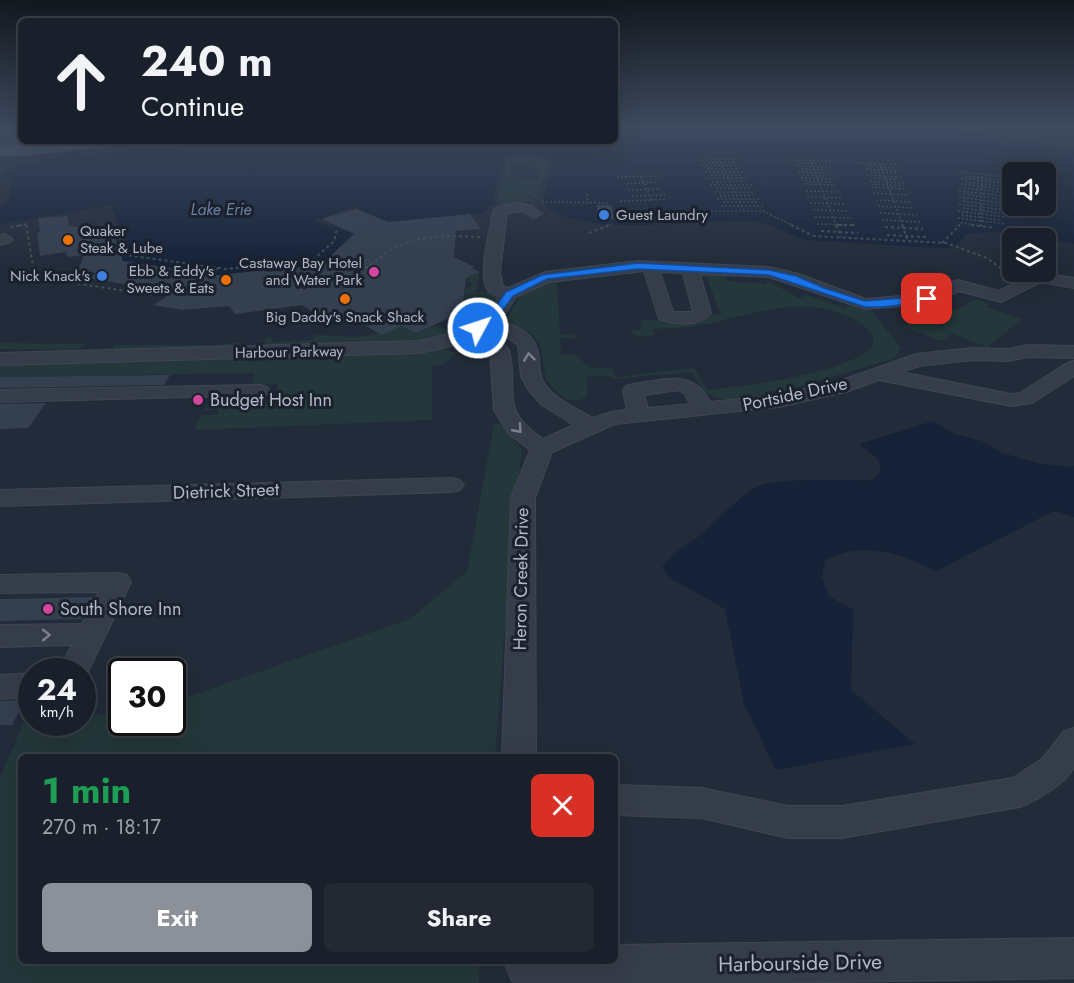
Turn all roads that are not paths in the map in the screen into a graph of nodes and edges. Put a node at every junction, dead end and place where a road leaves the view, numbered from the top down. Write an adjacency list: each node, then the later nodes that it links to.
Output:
1 (538, 206): 5 (street)
2 (651, 268): 3 (street); 3 (street); 5 (street)
3 (691, 270): 4 (street)
4 (1074, 283)
5 (509, 294): 6 (street)
6 (489, 322): 7 (street, Harbour Parkway); 14 (street, one-way to 6)
7 (467, 333): 10 (street, Harbour Parkway); 15 (street)
8 (0, 351): 10 (street, Harbour Parkway)
9 (1074, 352): 13 (street, Portside Drive)
10 (84, 356): 11 (street, Harbour Parkway)
11 (0, 359)
12 (1074, 367): 13 (street)
13 (878, 374): 18 (street, Portside Drive)
14 (536, 388): 15 (street); 18 (street)
15 (500, 390): 19 (street, one-way to 19)
16 (260, 391): 17 (street)
17 (0, 396)
18 (592, 426): 19 (street)
19 (542, 448): 29 (street, Heron Creek Drive)
20 (452, 485): 21 (street, Dietrick Street)
21 (0, 498)
22 (0, 584): 23 (street)
23 (92, 634): 24 (street, one-way to 23); 25 (street)
24 (0, 636)
25 (80, 658)
26 (18, 686): 27 (street)
27 (0, 687)
28 (1074, 742): 30 (street)
29 (519, 754)
30 (618, 800)
31 (1074, 958): 32 (street, Harbourside Drive)
32 (526, 970)

